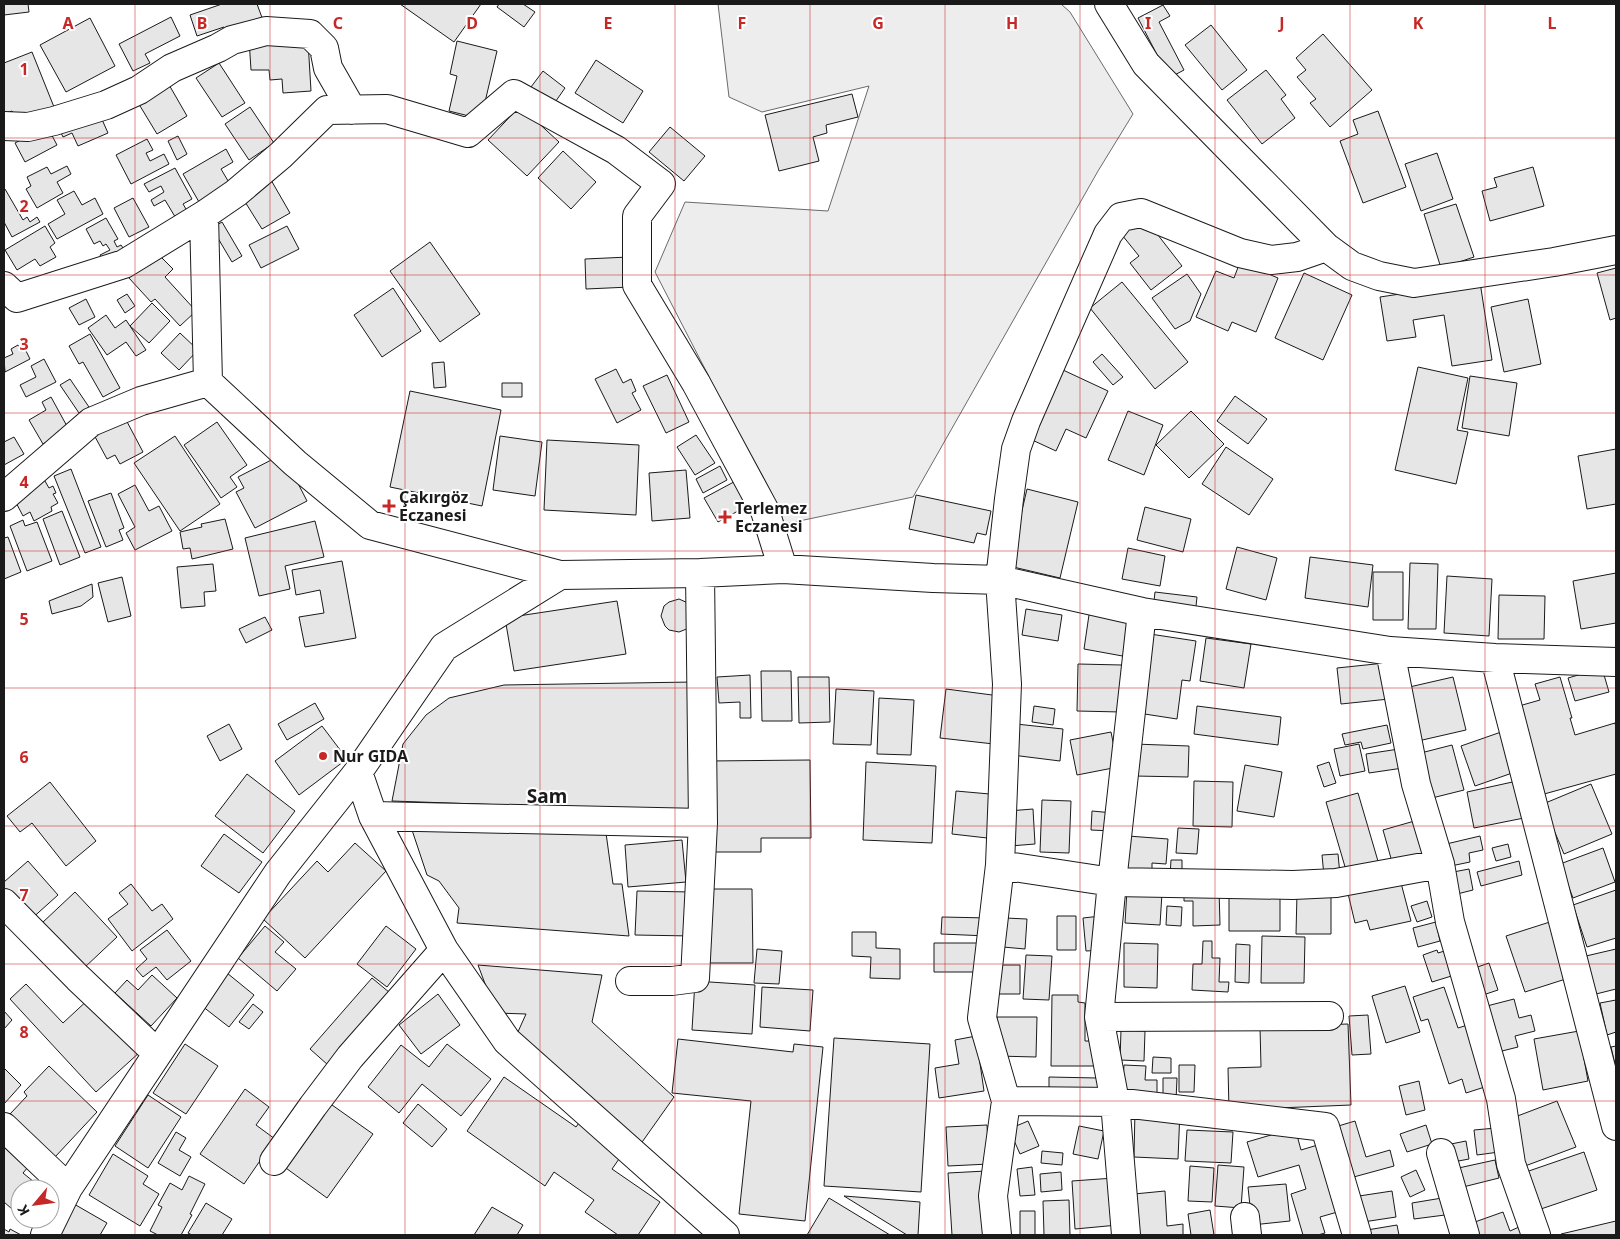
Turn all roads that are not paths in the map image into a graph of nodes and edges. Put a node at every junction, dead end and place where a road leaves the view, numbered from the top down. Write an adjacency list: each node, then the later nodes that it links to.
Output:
1 (1109, 4): 5 (street)
2 (352, 110): 3 (street); 4 (street); 10 (street)
3 (4, 126)
4 (204, 215): 7 (street); 8 (street)
5 (1326, 247): 6 (street); 13 (street)
6 (1616, 250)
7 (4, 286)
8 (208, 382): 9 (street); 12 (street)
9 (4, 497)
10 (782, 569): 11 (street); 13 (street)
11 (700, 573): 12 (street); 20 (street)
12 (560, 575): 18 (street)
13 (1000, 580): 14 (street); 22 (street)
14 (1142, 612): 15 (street); 23 (street)
15 (1390, 651): 16 (street); 21 (street)
16 (1495, 658): 17 (street); 32 (street)
17 (1615, 669)
18 (358, 772): 19 (street); 29 (street)
19 (373, 816): 20 (street); 25 (street)
20 (703, 823): 26 (street)
21 (1440, 864): 23 (street); 43 (street)
22 (1000, 865): 23 (street); 30 (street)
23 (1112, 882): 28 (street)
24 (4, 903): 29 (street)
25 (444, 950): 35 (street); 38 (street)
26 (630, 981)
27 (1329, 1016): 28 (street)
28 (1099, 1017): 31 (street)
29 (157, 1053): 36 (street)
30 (1006, 1101): 31 (street); 39 (street)
31 (1115, 1102): 40 (street); 41 (street)
32 (1616, 1126)
33 (4, 1127): 36 (street)
34 (1441, 1154): 42 (street)
35 (274, 1161)
36 (68, 1188): 37 (street)
37 (45, 1235)
38 (725, 1235)
39 (998, 1235)
40 (1126, 1235)
41 (1357, 1235)
42 (1465, 1235)
43 (1536, 1235)

